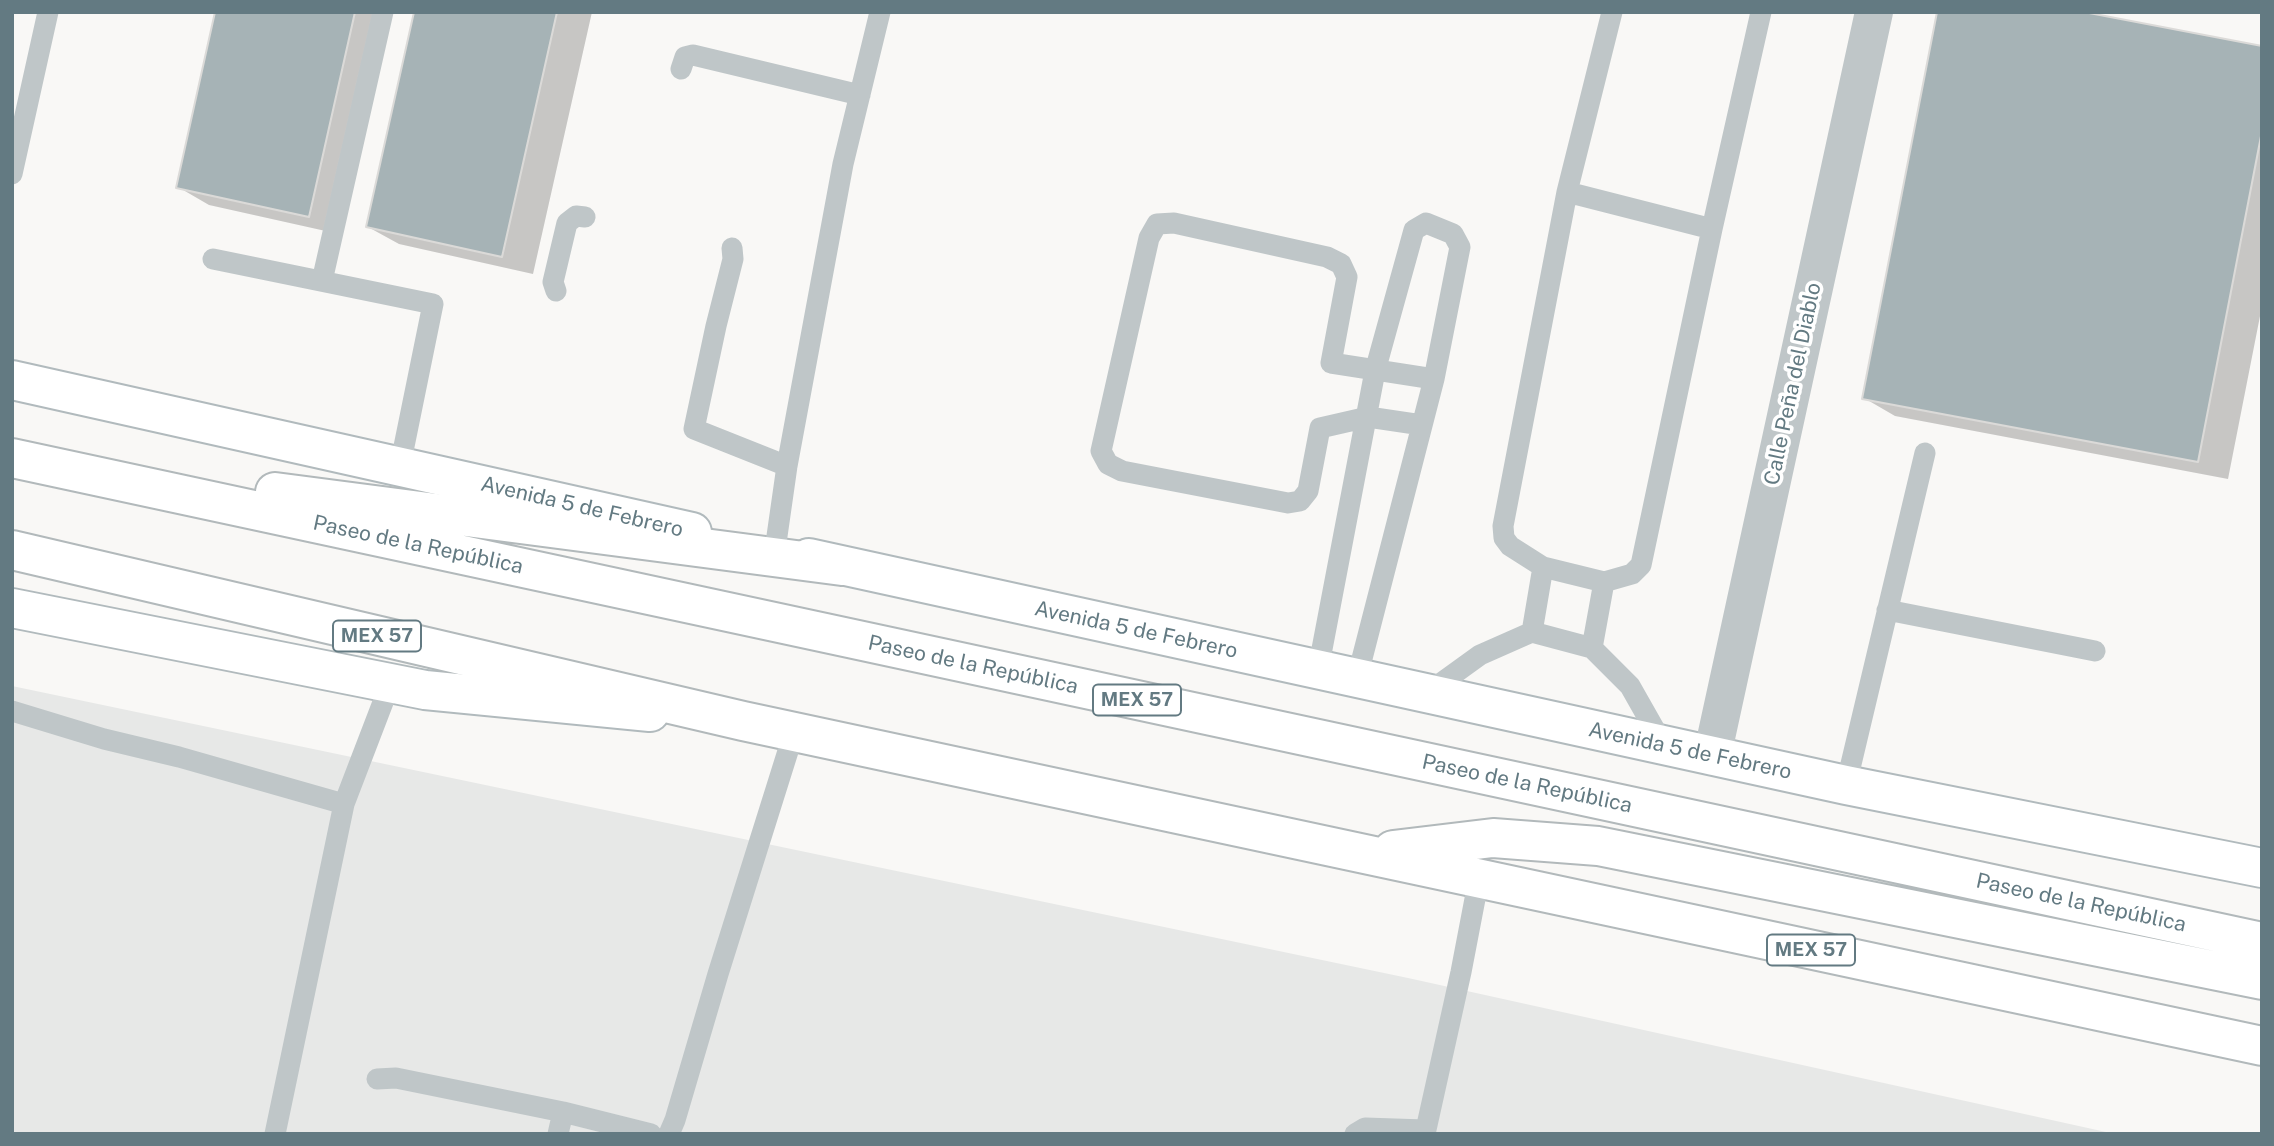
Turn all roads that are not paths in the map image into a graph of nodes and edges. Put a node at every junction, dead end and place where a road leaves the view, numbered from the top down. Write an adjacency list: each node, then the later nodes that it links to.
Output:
1 (48, 12): 9 (lane)
2 (383, 12): 15 (lane)
3 (880, 12): 8 (lane)
4 (1612, 12): 10 (lane)
5 (1761, 12): 12 (lane)
6 (1874, 12): 44 (street, Calle Peña del Diablo)
7 (681, 69): 8 (lane)
8 (860, 95): 25 (lane)
9 (12, 174)
10 (1567, 192): 12 (lane); 29 (lane)
11 (585, 217): 16 (lane)
12 (1712, 229): 30 (lane)
13 (732, 248): 25 (lane)
14 (213, 259): 15 (lane)
15 (321, 281): 24 (lane)
16 (556, 291)
17 (1376, 371): 18 (lane); 18 (lane); 20 (lane); 20 (lane)
18 (1434, 379): 21 (lane)
19 (12, 380): 24 (main road, Avenida 5 de Febrero)
20 (1368, 417): 21 (lane); 36 (lane)
21 (1422, 425): 37 (lane)
22 (1925, 453): 32 (lane)
23 (12, 458): 28 (main road); 50 (main road, Paseo de la República / MEX 57)
24 (400, 466): 27 (main road, Avenida 5 de Febrero)
25 (787, 466): 27 (lane)
26 (12, 550): 41 (main road, MEX 57)
27 (775, 550): 28 (main road, Avenida 5 de Febrero)
28 (842, 566): 36 (main road, Avenida 5 de Febrero)
29 (1543, 567): 30 (lane); 33 (lane)
30 (1605, 582): 34 (lane)
31 (12, 608): 38 (main road)
32 (1887, 610): 35 (lane); 45 (lane)
33 (1532, 632): 34 (lane); 39 (lane)
34 (1592, 648): 43 (lane)
35 (2095, 651)
36 (1318, 670): 37 (main road, Avenida 5 de Febrero)
37 (1357, 678): 39 (main road, Avenida 5 de Febrero)
38 (390, 684): 41 (main road); 46 (lane)
39 (1426, 694): 43 (main road, Avenida 5 de Febrero)
40 (12, 711): 46 (lane)
41 (743, 721): 42 (main road, MEX 57)
42 (794, 732): 47 (main road, MEX 57); 59 (lane)
43 (1664, 746): 44 (main road, Avenida 5 de Febrero)
44 (1713, 756): 45 (main road, Avenida 5 de Febrero)
45 (1846, 785): 48 (main road, Avenida 5 de Febrero)
46 (344, 804): 56 (lane)
47 (1360, 854): 49 (main road, MEX 57); 51 (main road)
48 (2262, 868)
49 (1479, 878): 52 (main road, MEX 57); 55 (lane)
50 (2262, 942)
51 (2262, 980)
52 (2262, 1046)
53 (377, 1079): 54 (lane)
54 (562, 1112): 57 (lane); 58 (lane)
55 (1425, 1132): 60 (lane)
56 (275, 1134)
57 (558, 1134)
58 (651, 1134)
59 (669, 1134)
60 (1355, 1134)

